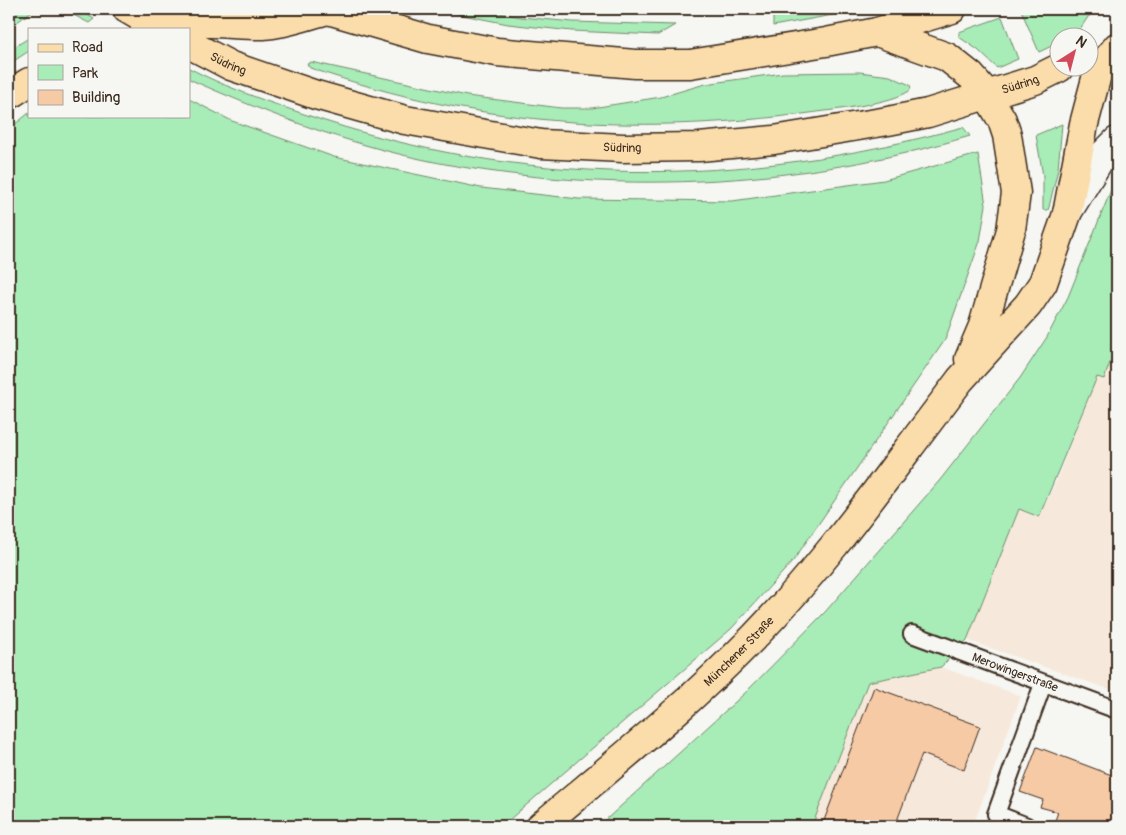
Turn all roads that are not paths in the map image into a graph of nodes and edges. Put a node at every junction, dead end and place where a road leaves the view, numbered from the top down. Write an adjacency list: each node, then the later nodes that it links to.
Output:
1 (127, 9): 4 (main road)
2 (327, 9): 4 (main road); 5 (main road)
3 (952, 9): 5 (main road)
4 (154, 28)
5 (877, 32): 12 (main road)
6 (1117, 38): 9 (main road)
7 (190, 45): 12 (main road, Südring)
8 (1117, 47): 15 (main road)
9 (1098, 48)
10 (1048, 74): 12 (main road, Südring)
11 (28, 83): 13 (main road)
12 (986, 93): 16 (main road)
13 (9, 95)
14 (1117, 141): 15 (street)
15 (1067, 214): 16 (main road)
16 (960, 380): 20 (main road, Münchener Straße)
17 (912, 634): 18 (lane, Merowingerstraße)
18 (1043, 684): 19 (lane, Merowingerstraße); 21 (lane)
19 (1117, 710)
20 (541, 826)
21 (1027, 826)

